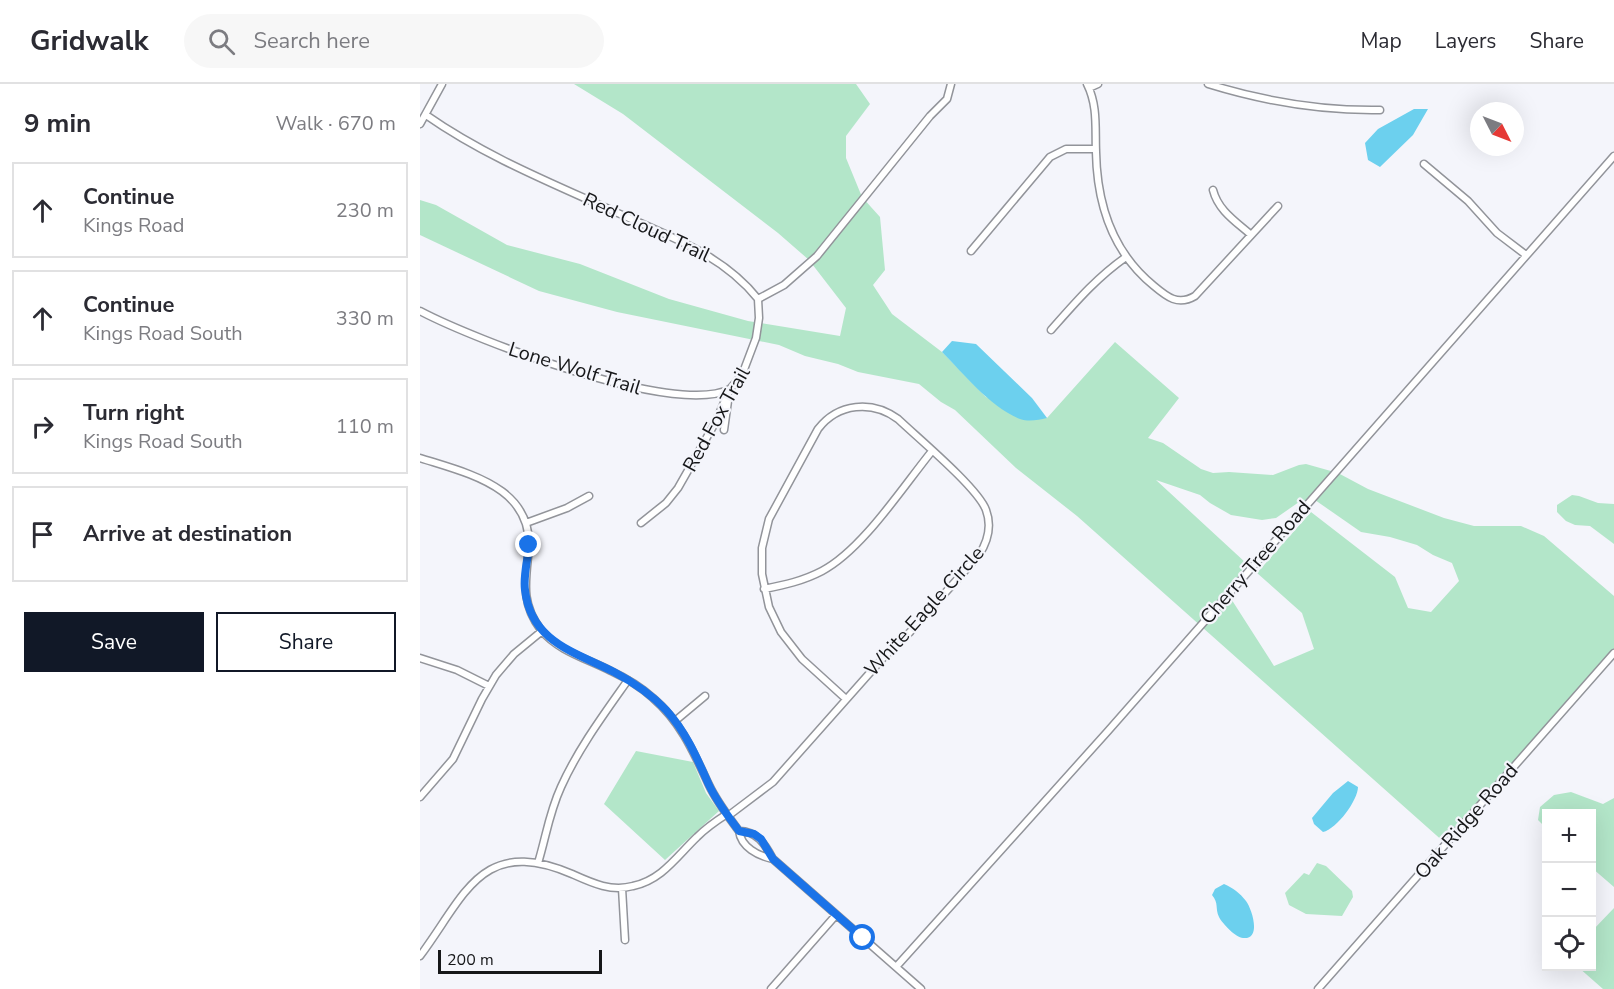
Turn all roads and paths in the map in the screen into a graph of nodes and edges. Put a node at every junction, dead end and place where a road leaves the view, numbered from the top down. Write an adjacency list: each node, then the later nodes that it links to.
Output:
1 (442, 84): 7 (street)
2 (951, 84): 18 (street)
3 (1098, 84): 5 (street)
4 (1208, 84): 6 (street)
5 (1088, 86): 9 (street)
6 (1380, 110)
7 (426, 115): 8 (street); 18 (street, Red Cloud Trail)
8 (420, 124)
9 (1096, 149): 15 (street); 17 (street)
10 (1614, 156): 16 (street, Cherry Tree Road)
11 (1424, 164): 16 (street)
12 (1214, 189): 14 (street)
13 (1278, 206): 14 (street)
14 (1250, 234): 17 (street)
15 (971, 251)
16 (1526, 255): 48 (street, Cherry Tree Road)
17 (1126, 257): 20 (street)
18 (758, 299): 21 (street, Red Fox Trail)
19 (420, 311): 21 (street, Lone Wolf Trail)
20 (1051, 330)
21 (730, 389): 22 (street); 27 (street, Red Fox Trail)
22 (724, 430)
23 (932, 451): 28 (street); 28 (street, White Eagle Circle); 35 (street, White Eagle Circle)
24 (420, 458): 26 (street)
25 (589, 496): 26 (street)
26 (526, 523): 29 (street)
27 (641, 523)
28 (764, 589): 35 (street, White Eagle Circle)
29 (542, 631): 32 (street); 33 (street)
30 (1614, 652): 51 (street, Oak Ridge Road)
31 (420, 658): 33 (street)
32 (627, 680): 36 (street); 43 (street)
33 (489, 686): 37 (street)
34 (705, 696): 36 (street)
35 (846, 699): 38 (street, White Eagle Circle)
36 (675, 721): 38 (street)
37 (420, 796)
38 (728, 815): 39 (street); 44 (street, White Eagle Circle)
39 (739, 831): 40 (street); 41 (street)
40 (761, 839): 41 (street); 42 (street)
41 (751, 850): 42 (street)
42 (773, 859): 45 (street)
43 (538, 863): 44 (street); 47 (street)
44 (622, 888): 46 (street)
45 (836, 915): 48 (street); 49 (street)
46 (625, 940)
47 (420, 956)
48 (896, 967): 50 (street)
49 (771, 989)
50 (921, 989)
51 (1317, 989)

